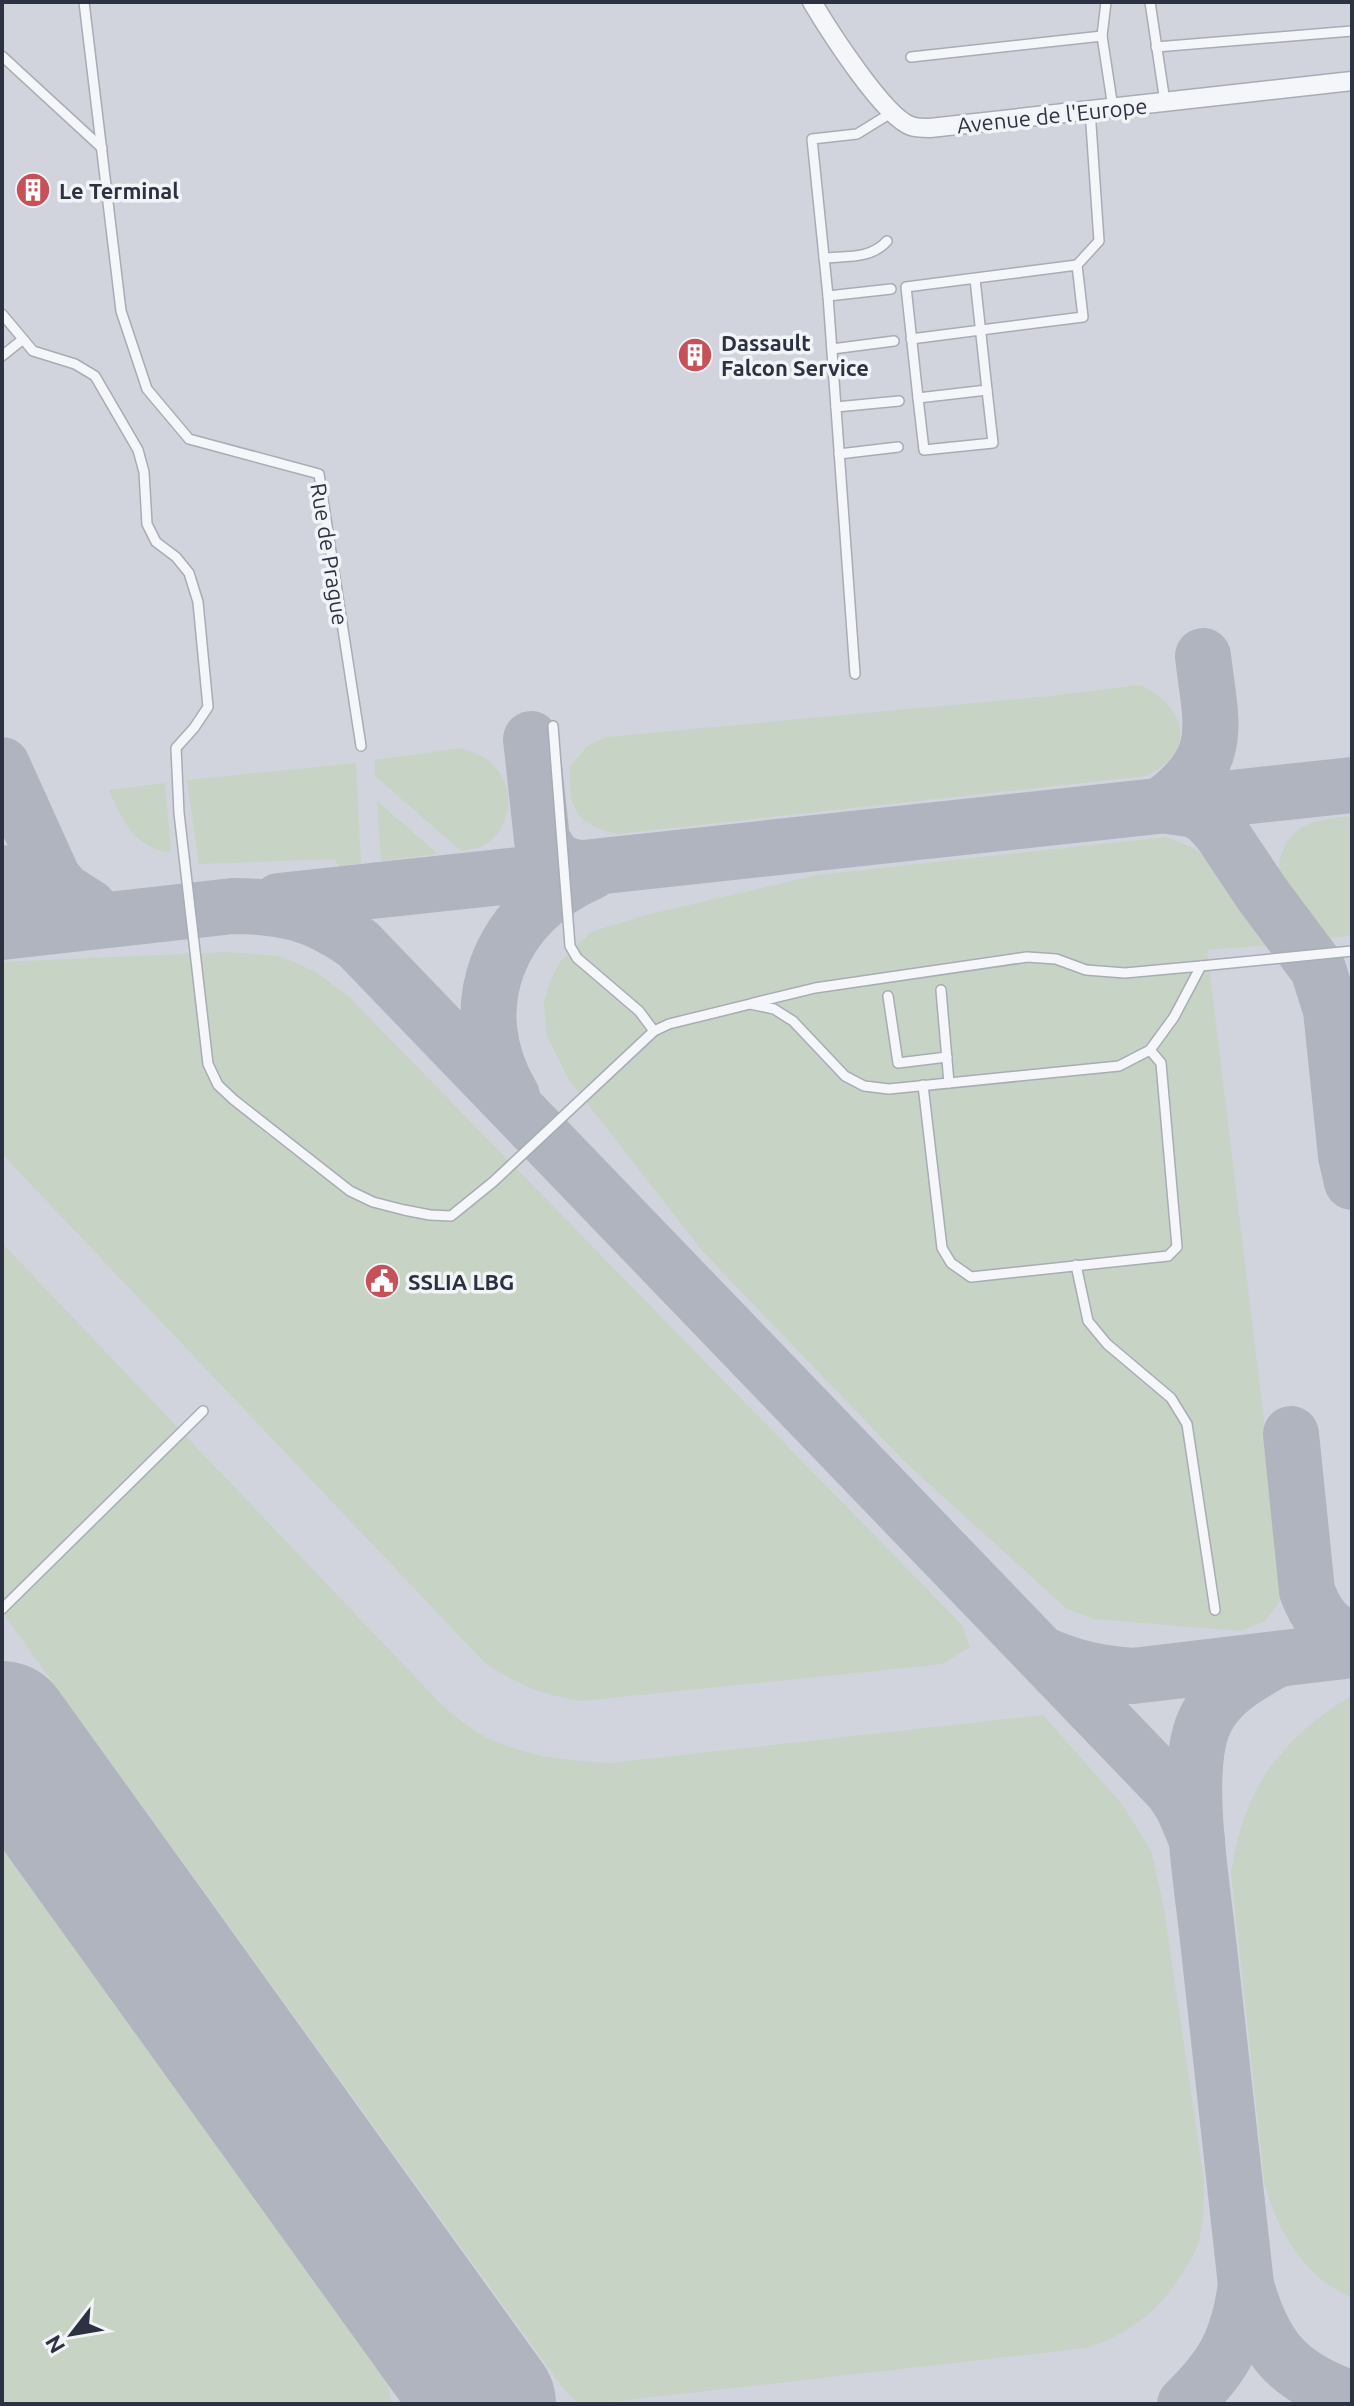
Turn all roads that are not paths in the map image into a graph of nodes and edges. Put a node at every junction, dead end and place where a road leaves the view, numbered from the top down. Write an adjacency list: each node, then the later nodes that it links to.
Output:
1 (84, 2): 15 (lane, Rue de Prague)
2 (812, 2): 14 (street)
3 (1106, 2): 6 (lane)
4 (1150, 2): 7 (lane)
5 (1352, 31): 7 (lane)
6 (1102, 36): 9 (lane); 12 (lane)
7 (1156, 47): 11 (lane)
8 (2, 56): 15 (lane)
9 (911, 57)
10 (1352, 81): 11 (street, Avenue de l'Europe)
11 (1165, 102): 12 (street, Avenue de l'Europe)
12 (1113, 108): 13 (street, Avenue de l'Europe)
13 (1090, 110): 14 (street, Avenue de l'Europe); 18 (lane)
14 (891, 113): 17 (lane)
15 (102, 148): 37 (lane, Rue de Prague)
16 (887, 241): 17 (lane)
17 (824, 258): 21 (lane)
18 (1077, 265): 19 (lane); 23 (lane)
19 (975, 279): 23 (lane); 24 (lane)
20 (891, 289): 21 (lane)
21 (828, 296): 27 (lane)
22 (2, 314): 25 (lane)
23 (981, 331): 24 (lane); 29 (lane)
24 (911, 339): 30 (lane)
25 (22, 340): 28 (lane); 43 (lane)
26 (894, 341): 27 (lane)
27 (832, 349): 32 (lane)
28 (2, 356)
29 (987, 390): 30 (lane); 30 (lane)
30 (918, 398)
31 (899, 401): 32 (lane)
32 (836, 407): 34 (lane)
33 (898, 447): 34 (lane)
34 (839, 454): 35 (lane)
35 (855, 674)
36 (553, 726): 43 (lane)
37 (361, 746)
38 (1352, 951): 39 (lane)
39 (1201, 966): 42 (lane); 44 (lane)
40 (941, 990): 45 (lane)
41 (888, 996): 45 (lane)
42 (750, 1004): 43 (lane); 47 (lane)
43 (654, 1031)
44 (1150, 1050): 46 (lane); 48 (lane)
45 (947, 1057): 46 (lane)
46 (949, 1083): 47 (lane)
47 (923, 1085): 48 (lane)
48 (1076, 1265): 51 (lane)
49 (203, 1411): 50 (lane)
50 (2, 1609)
51 (1215, 1610)

